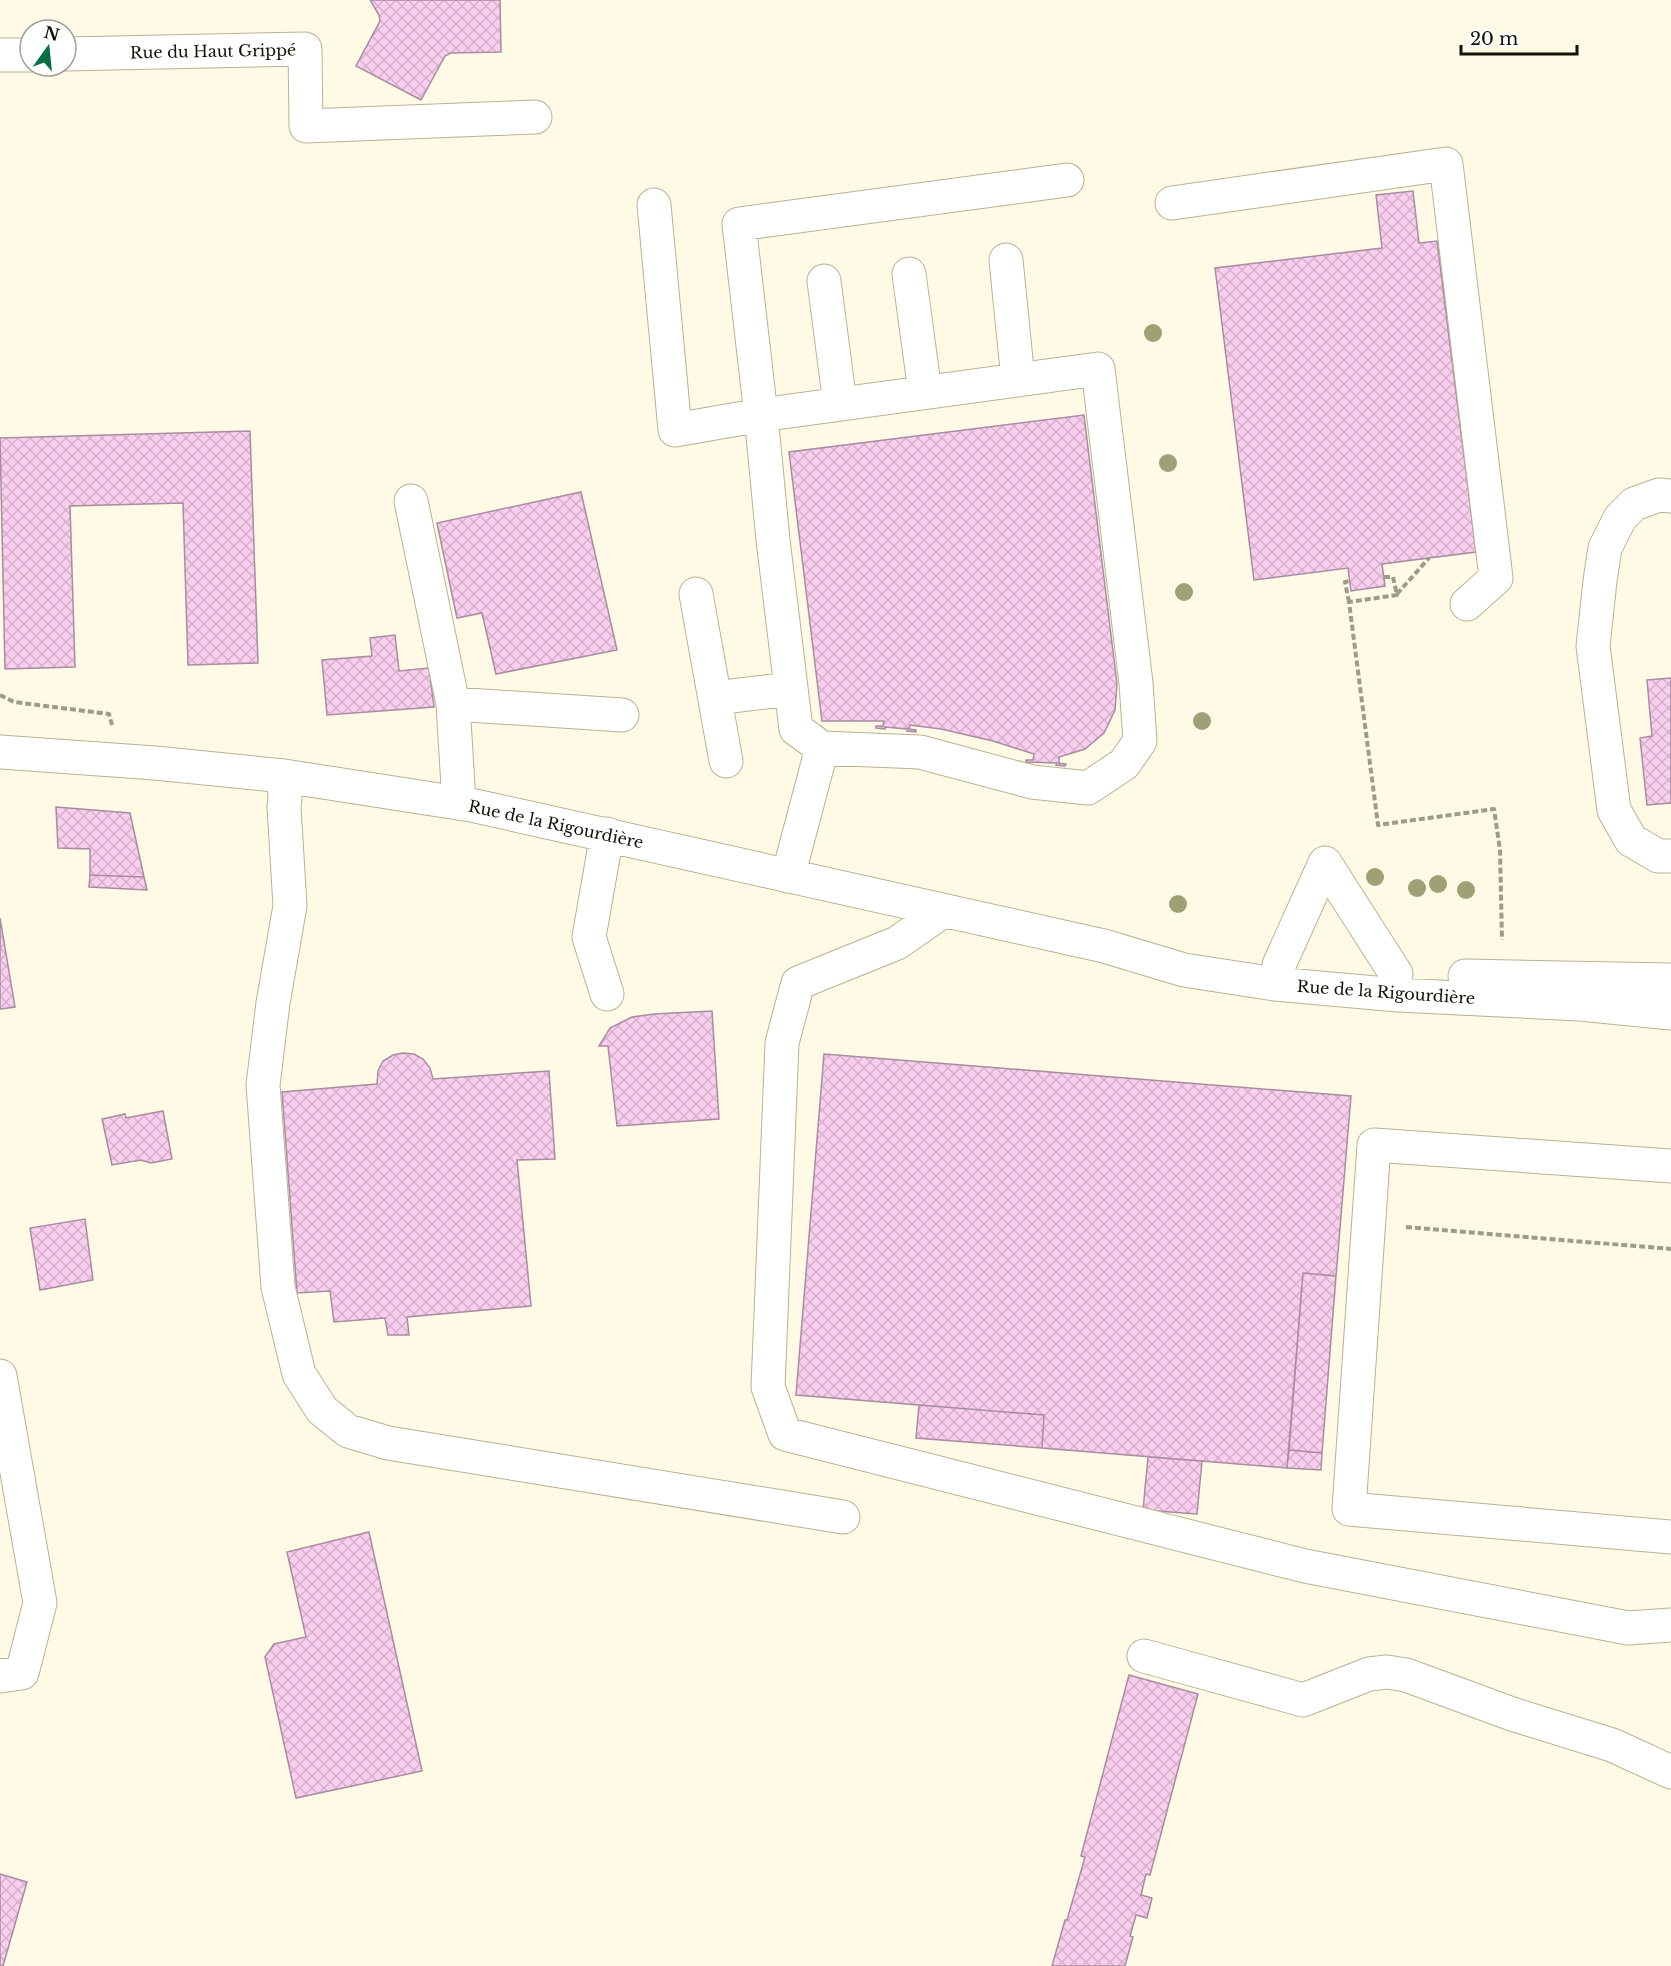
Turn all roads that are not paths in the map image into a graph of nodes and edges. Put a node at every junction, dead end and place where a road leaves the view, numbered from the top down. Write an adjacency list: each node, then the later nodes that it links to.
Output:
1 (78, 54): 4 (street, Rue du Haut Grippé)
2 (18, 55): 3 (street)
3 (0, 56)
4 (536, 117)
5 (1067, 180): 14 (street)
6 (1172, 203): 18 (street)
7 (654, 205): 14 (street)
8 (1006, 260): 11 (street)
9 (909, 274): 12 (street)
10 (824, 281): 13 (street)
11 (1018, 380): 12 (street); 23 (street)
12 (925, 393): 13 (street)
13 (840, 404): 14 (street)
14 (761, 415): 19 (street)
15 (1671, 496): 29 (street)
16 (411, 501): 21 (street)
17 (696, 594): 20 (street)
18 (1467, 604)
19 (791, 689): 20 (street); 23 (street)
20 (715, 698): 25 (street)
21 (453, 704): 22 (street); 27 (street)
22 (622, 715)
23 (822, 748): 30 (street)
24 (0, 752): 26 (street, Rue de la Rigourdière)
25 (726, 761)
26 (284, 776): 27 (street, Rue de la Rigourdière); 40 (street)
27 (459, 803): 28 (street, Rue de la Rigourdière)
28 (606, 834): 30 (street, Rue de la Rigourdière); 36 (street)
29 (1671, 856)
30 (788, 876): 31 (street, Rue de la Rigourdière)
31 (942, 911): 32 (street, Rue de la Rigourdière); 42 (street)
32 (1104, 946): 33 (street, Rue de la Rigourdière); 37 (street, Rue de la Rigourdière)
33 (1279, 965): 34 (street, Rue de la Rigourdière); 34 (street)
34 (1396, 974): 35 (street, Rue de la Rigourdière)
35 (1671, 980)
36 (606, 994)
37 (1671, 1013)
38 (1671, 1166): 41 (street)
39 (0, 1376): 44 (street)
40 (843, 1517)
41 (1671, 1537)
42 (1671, 1625)
43 (1144, 1656): 45 (street)
44 (0, 1676)
45 (1671, 1772)

